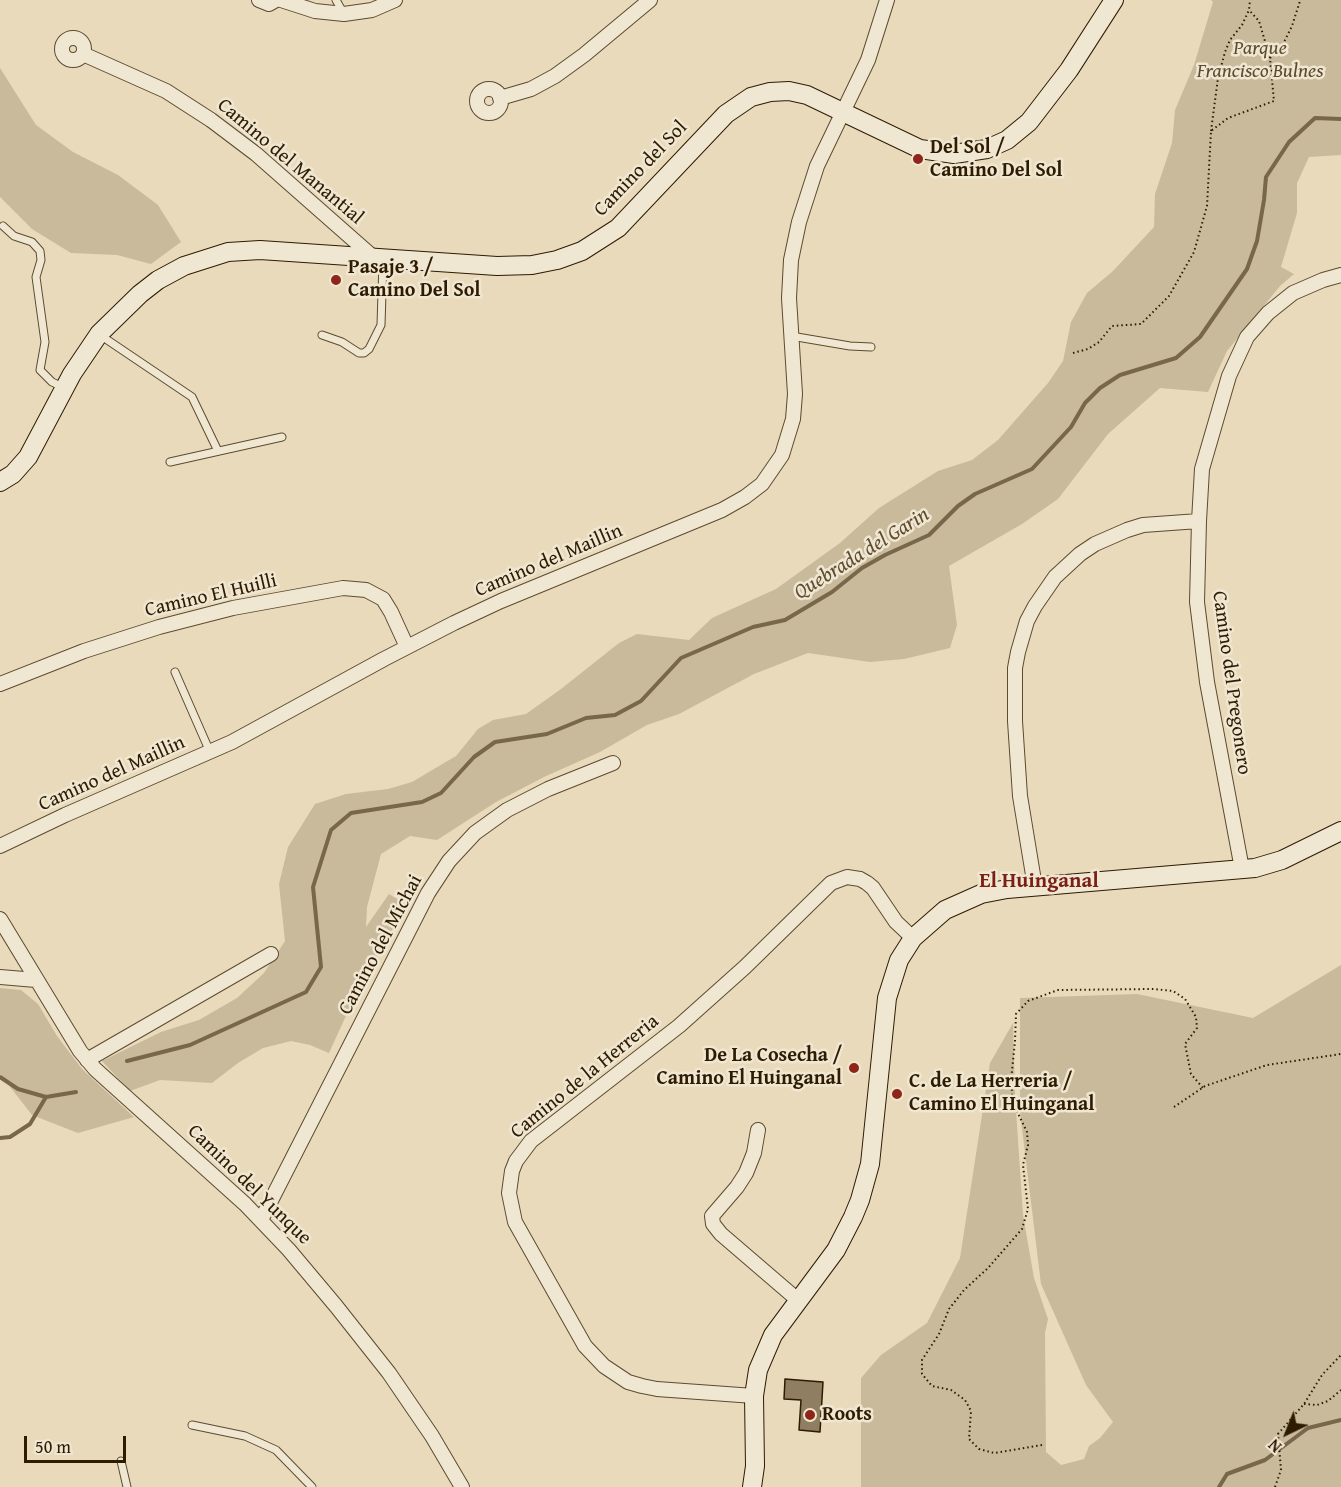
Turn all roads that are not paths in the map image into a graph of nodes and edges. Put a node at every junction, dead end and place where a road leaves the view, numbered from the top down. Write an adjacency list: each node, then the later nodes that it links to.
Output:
1 (259, 0): 2 (street)
2 (276, 0)
3 (281, 0): 9 (street)
4 (336, 0): 9 (lane)
5 (395, 0): 9 (street)
6 (650, 0): 11 (street)
7 (887, 0): 12 (street, Camino del Maillin)
8 (1114, 0): 12 (street, Camino del Sol)
9 (344, 14)
10 (83, 54): 14 (street, Camino del Manantial)
11 (500, 98)
12 (843, 112): 14 (street, Camino del Sol); 18 (street, Camino del Maillin)
13 (3, 226): 20 (lane)
14 (378, 257): 16 (street, Camino del Sol); 17 (lane)
15 (1341, 275): 25 (street, Camino del Pregonero)
16 (99, 334): 20 (street, Camino del Sol); 22 (lane)
17 (322, 335)
18 (791, 336): 19 (lane); 26 (street, Camino del Maillin)
19 (871, 347)
20 (64, 388): 24 (street, Camino del Sol)
21 (282, 437): 22 (lane)
22 (218, 452): 23 (lane)
23 (170, 462)
24 (0, 482)
25 (1199, 521): 33 (street, Camino del Pregonero); 34 (street)
26 (407, 647): 28 (street, Camino El Huilli); 29 (street, Camino del Maillin)
27 (175, 672): 29 (lane)
28 (0, 684)
29 (210, 752): 32 (street, Camino del Maillin)
30 (614, 763): 42 (street, Camino del Michai)
31 (1341, 831): 33 (street)
32 (0, 846)
33 (1242, 869): 34 (street)
34 (1035, 887): 36 (street)
35 (0, 920): 39 (street, Camino del Yunque)
36 (913, 938): 43 (street); 44 (street, Camino de la Herreria)
37 (271, 954): 40 (street)
38 (0, 977): 39 (street)
39 (36, 980): 40 (street, Camino del Yunque)
40 (87, 1060): 42 (street, Camino del Yunque)
41 (758, 1130): 43 (street)
42 (261, 1220): 49 (street, Camino del Yunque)
43 (799, 1301): 44 (street)
44 (754, 1396): 50 (street)
45 (192, 1425): 48 (lane)
46 (121, 1461): 47 (lane)
47 (127, 1487)
48 (312, 1487)
49 (462, 1487)
50 (752, 1487)

